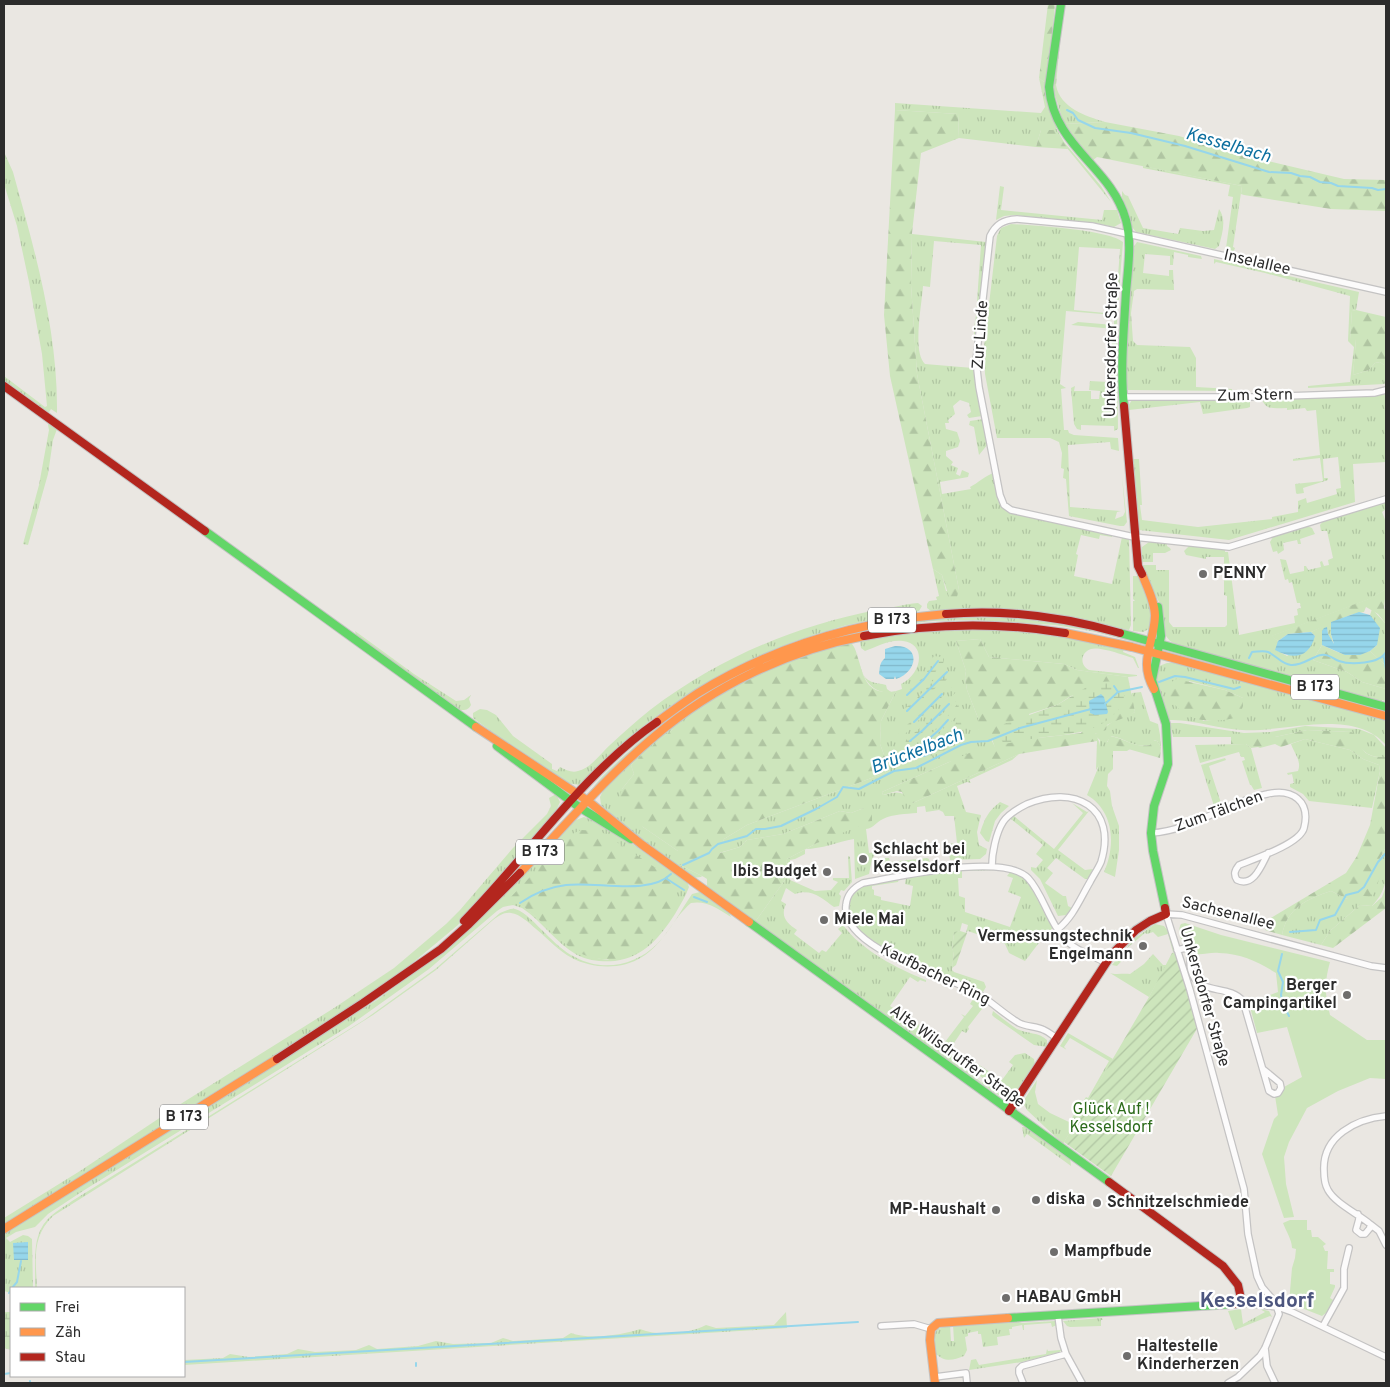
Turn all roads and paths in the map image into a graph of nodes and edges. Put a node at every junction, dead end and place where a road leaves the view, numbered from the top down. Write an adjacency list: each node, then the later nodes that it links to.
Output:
1 (1060, 4): 2 (main road, Unkersdorfer Straße)
2 (1128, 235): 3 (street, Inselallee); 6 (main road, Unkersdorfer Straße); 8 (street, Zur Linde)
3 (1386, 292)
4 (4, 386): 17 (main road)
5 (1386, 390): 6 (street, Zum Stern)
6 (1123, 397): 8 (main road, Unkersdorfer Straße)
7 (1386, 498): 8 (street)
8 (1134, 537): 9 (main road, Unkersdorfer Straße)
9 (1148, 590): 10 (main road, Unkersdorfer Straße); 11 (main road, Unkersdorfer Straße)
10 (1150, 640): 11 (main road, B 173); 12 (main road, Unkersdorfer Straße); 18 (main road, B 173)
11 (1160, 643): 13 (main road, Unkersdorfer Straße); 15 (main road, B 173)
12 (1147, 652): 13 (main road, B 173); 14 (main road, Unkersdorfer Straße); 19 (main road, B 173)
13 (1157, 655): 14 (main road, Unkersdorfer Straße); 16 (main road, B 173)
14 (1154, 690): 22 (main road, Unkersdorfer Straße)
15 (1386, 707)
16 (1386, 716)
17 (477, 728): 18 (main road, Alte Wilsdruffer Straße); 20 (main road, Alte Wilsdruffer Straße)
18 (578, 794): 19 (main road, Alte Wilsdruffer Straße); 20 (main road, B 173)
19 (588, 801): 21 (main road, B 173); 23 (main road, Alte Wilsdruffer Straße)
20 (571, 802): 21 (main road, Alte Wilsdruffer Straße); 30 (main road, B 173)
21 (581, 809): 23 (main road, Alte Wilsdruffer Straße); 30 (main road, B 173)
22 (1151, 833): 24 (street, Zum Tälchen); 26 (main road, Unkersdorfer Straße)
23 (641, 844): 34 (main road, Alte Wilsdruffer Straße)
24 (1268, 853): 24 (street, Zum Tälchen)
25 (992, 866): 27 (street, Kaufbacher Ring); 27 (street); 32 (street, Kaufbacher Ring)
26 (1166, 914): 28 (street, Unkersdorfer Straße); 29 (main road, Sachsenallee); 31 (street, Sachsenallee)
27 (1058, 929): 29 (street, Kaufbacher Ring)
28 (1177, 950): 33 (street); 42 (street, Unkersdorfer Straße)
29 (1106, 963): 32 (main road, Sachsenallee)
30 (418, 964): 38 (main road, B 173)
31 (1386, 968)
32 (1057, 1038): 34 (main road, Sachsenallee)
33 (1263, 1069)
34 (1009, 1111): 41 (main road, Alte Wilsdruffer Straße)
35 (1386, 1116): 36 (street)
36 (1358, 1214): 37 (street); 37 (street)
37 (1370, 1224): 39 (street)
38 (4, 1229)
39 (1386, 1245)
40 (1349, 1248): 45 (street)
41 (1242, 1303): 42 (street); 43 (main road)
42 (1278, 1307): 45 (street); 47 (street)
43 (1058, 1316): 46 (main road); 48 (street)
44 (881, 1326): 46 (street)
45 (1323, 1326): 49 (street)
46 (931, 1329): 50 (main road)
47 (1265, 1348): 54 (street); 55 (street)
48 (1066, 1354): 52 (street); 53 (street)
49 (1386, 1357)
50 (935, 1380): 51 (street)
51 (967, 1383)
52 (1023, 1383)
53 (1082, 1383)
54 (1228, 1383)
55 (1275, 1383)

